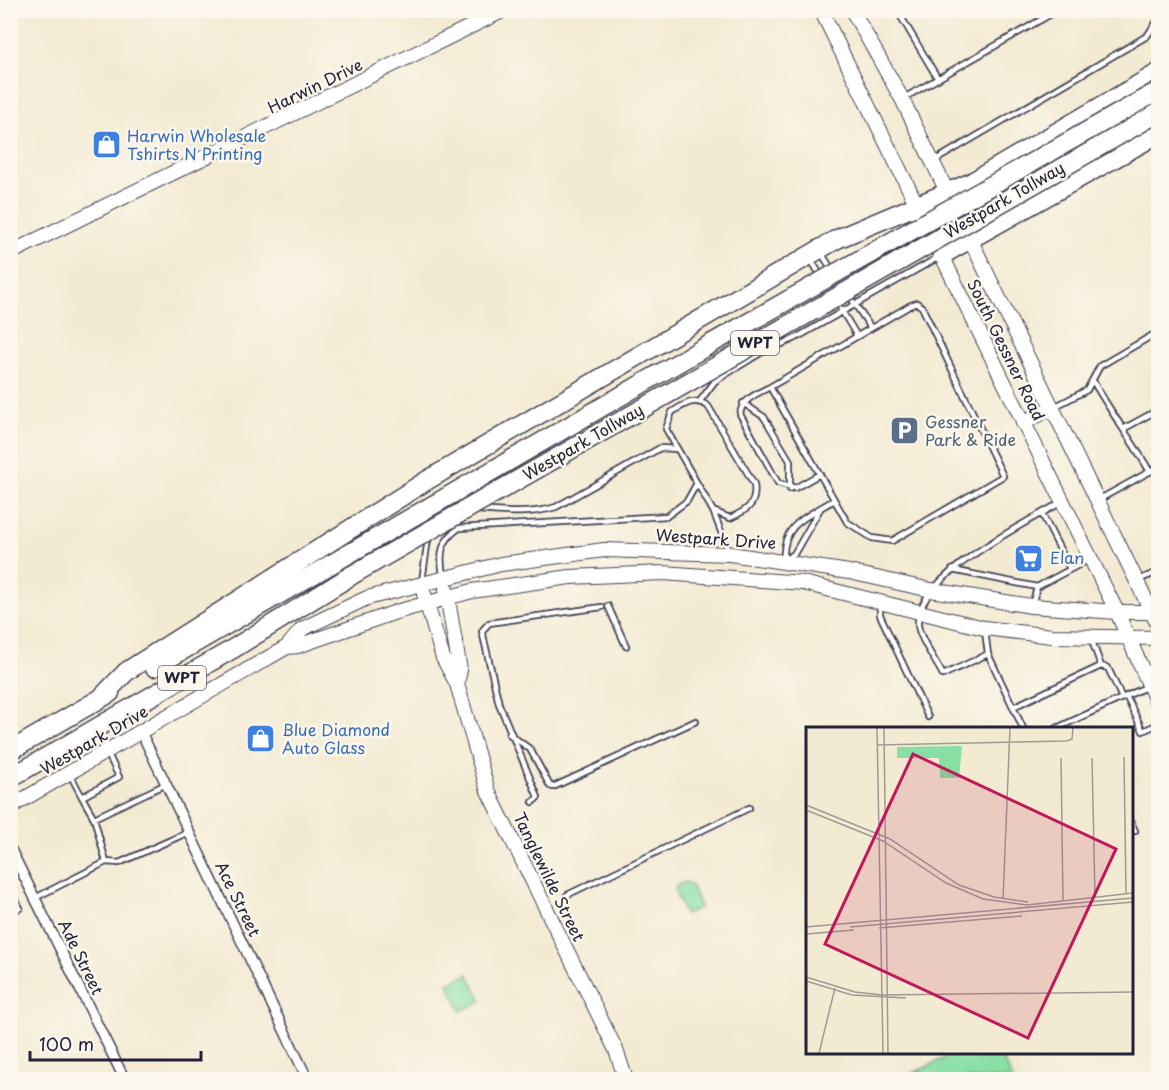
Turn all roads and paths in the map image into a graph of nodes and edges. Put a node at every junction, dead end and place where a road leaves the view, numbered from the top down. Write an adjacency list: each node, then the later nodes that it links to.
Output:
1 (504, 10): 18 (main road, Harwin Drive)
2 (821, 10): 15 (main road, South Gessner Road)
3 (897, 10): 8 (lane)
4 (1058, 10): 8 (lane)
5 (856, 13): 10 (main road, South Gessner Road)
6 (1158, 20): 13 (lane)
7 (1158, 73): 14 (highway)
8 (938, 79): 10 (lane)
9 (1158, 92): 81 (highway, Westpark Tollway / WPT, bridge)
10 (902, 99): 13 (main road, South Gessner Road)
11 (1158, 113): 94 (highway, Westpark Tollway / WPT, bridge)
12 (1158, 134): 16 (highway)
13 (931, 162): 14 (main road, South Gessner Road)
14 (945, 193): 15 (highway); 16 (main road, South Gessner Road)
15 (915, 204): 17 (highway); 19 (main road, South Gessner Road)
16 (969, 240): 19 (highway); 33 (main road, South Gessner Road)
17 (813, 252): 20 (lane); 21 (lane); 81 (highway)
18 (10, 253)
19 (942, 255): 23 (lane); 35 (main road, South Gessner Road)
20 (837, 277)
21 (827, 286)
22 (843, 286): 23 (lane)
23 (855, 305): 24 (lane); 25 (lane)
24 (843, 312): 27 (lane); 28 (lane); 28 (lane)
25 (871, 328): 27 (lane); 43 (lane)
26 (1158, 332): 29 (lane)
27 (857, 336): 30 (lane)
28 (760, 353): 31 (lane)
29 (1093, 381): 33 (lane); 36 (lane)
30 (770, 387): 32 (lane); 40 (lane)
31 (700, 401): 37 (lane); 47 (lane)
32 (744, 403): 42 (lane); 42 (lane)
33 (1052, 408): 35 (main road); 45 (main road, South Gessner Road)
34 (1158, 410): 36 (lane)
35 (1023, 423): 44 (main road, South Gessner Road)
36 (1125, 428): 39 (lane)
37 (677, 449): 41 (lane); 60 (lane)
38 (1158, 467): 39 (lane)
39 (1150, 472): 45 (lane)
40 (820, 474): 42 (lane); 43 (lane)
41 (697, 483): 47 (lane); 57 (lane)
42 (790, 489)
43 (834, 500): 46 (lane)
44 (1063, 501): 48 (lane); 51 (main road, South Gessner Road)
45 (1098, 501): 58 (main road, South Gessner Road)
46 (820, 508): 52 (lane); 52 (lane)
47 (713, 511): 50 (lane)
48 (1042, 514): 53 (lane); 54 (lane)
49 (604, 549): 50 (main road, Westpark Drive); 56 (main road); 57 (main road, Westpark Drive)
50 (730, 554): 52 (main road, Westpark Drive)
51 (1090, 559): 53 (lane); 67 (main road, South Gessner Road)
52 (784, 560): 59 (main road); 62 (main road, Westpark Drive)
53 (1070, 569): 61 (lane)
54 (952, 570): 61 (lane); 62 (lane)
55 (1158, 572): 58 (lane)
56 (602, 576): 59 (main road, Westpark Drive); 63 (main road, Westpark Drive)
57 (444, 578): 60 (main road, Westpark Drive); 63 (main road, Tanglewilde Street)
58 (1137, 580): 69 (main road, South Gessner Road)
59 (781, 581): 65 (main road, Westpark Drive)
60 (422, 583): 64 (main road, Tanglewilde Street); 75 (main road, Westpark Drive)
61 (1037, 587): 66 (lane)
62 (931, 591): 66 (main road, Westpark Drive); 68 (lane)
63 (448, 597): 64 (main road, Westpark Drive); 78 (main road, Tanglewilde Street)
64 (425, 603): 75 (main road, Westpark Drive); 78 (main road, Tanglewilde Street)
65 (880, 603): 68 (main road, Westpark Drive); 84 (lane)
66 (1031, 606): 67 (main road, Westpark Drive)
67 (1117, 612): 69 (main road, Westpark Drive); 73 (main road, South Gessner Road)
68 (920, 613): 70 (main road, Westpark Drive); 76 (lane)
69 (1156, 617)
70 (984, 628): 71 (main road, Westpark Drive); 76 (lane)
71 (1091, 638): 73 (main road, Westpark Drive); 77 (lane)
72 (1158, 638): 73 (main road, Westpark Drive)
73 (1128, 639): 79 (main road, South Gessner Road)
74 (626, 646): 90 (lane)
75 (287, 647): 89 (main road, Westpark Drive)
76 (988, 654): 83 (lane)
77 (1101, 666): 80 (lane); 83 (lane)
78 (457, 684): 113 (main road, Tanglewilde Street)
79 (1149, 686): 80 (lane); 82 (main road, South Gessner Road)
80 (1124, 697): 86 (lane); 88 (lane)
81 (100, 699): 91 (highway, Westpark Tollway / WPT)
82 (1158, 705)
83 (1013, 707): 87 (lane)
84 (928, 717)
85 (696, 721): 90 (lane)
86 (1158, 724)
87 (1022, 727)
88 (1061, 727)
89 (141, 732): 92 (main road, Westpark Drive); 95 (street, Ace Street)
90 (509, 734): 97 (lane)
91 (10, 752)
92 (107, 752): 93 (main road, Westpark Drive); 96 (lane)
93 (70, 773): 96 (lane); 98 (main road, Westpark Drive)
94 (10, 778)
95 (166, 784): 100 (lane); 103 (street, Ace Street)
96 (82, 797): 100 (lane)
97 (533, 802)
98 (10, 807)
99 (749, 808): 108 (lane)
100 (94, 818): 105 (lane)
101 (1133, 828): 102 (lane)
102 (1135, 831)
103 (189, 832): 105 (lane); 112 (street, Ace Street)
104 (10, 848): 106 (street, Ade Street)
105 (106, 862): 109 (lane)
106 (14, 867): 109 (street, Ade Street)
107 (10, 890): 110 (lane)
108 (567, 895)
109 (35, 898): 111 (street, Ade Street)
110 (10, 913)
111 (125, 1080)
112 (308, 1080)
113 (626, 1080)

